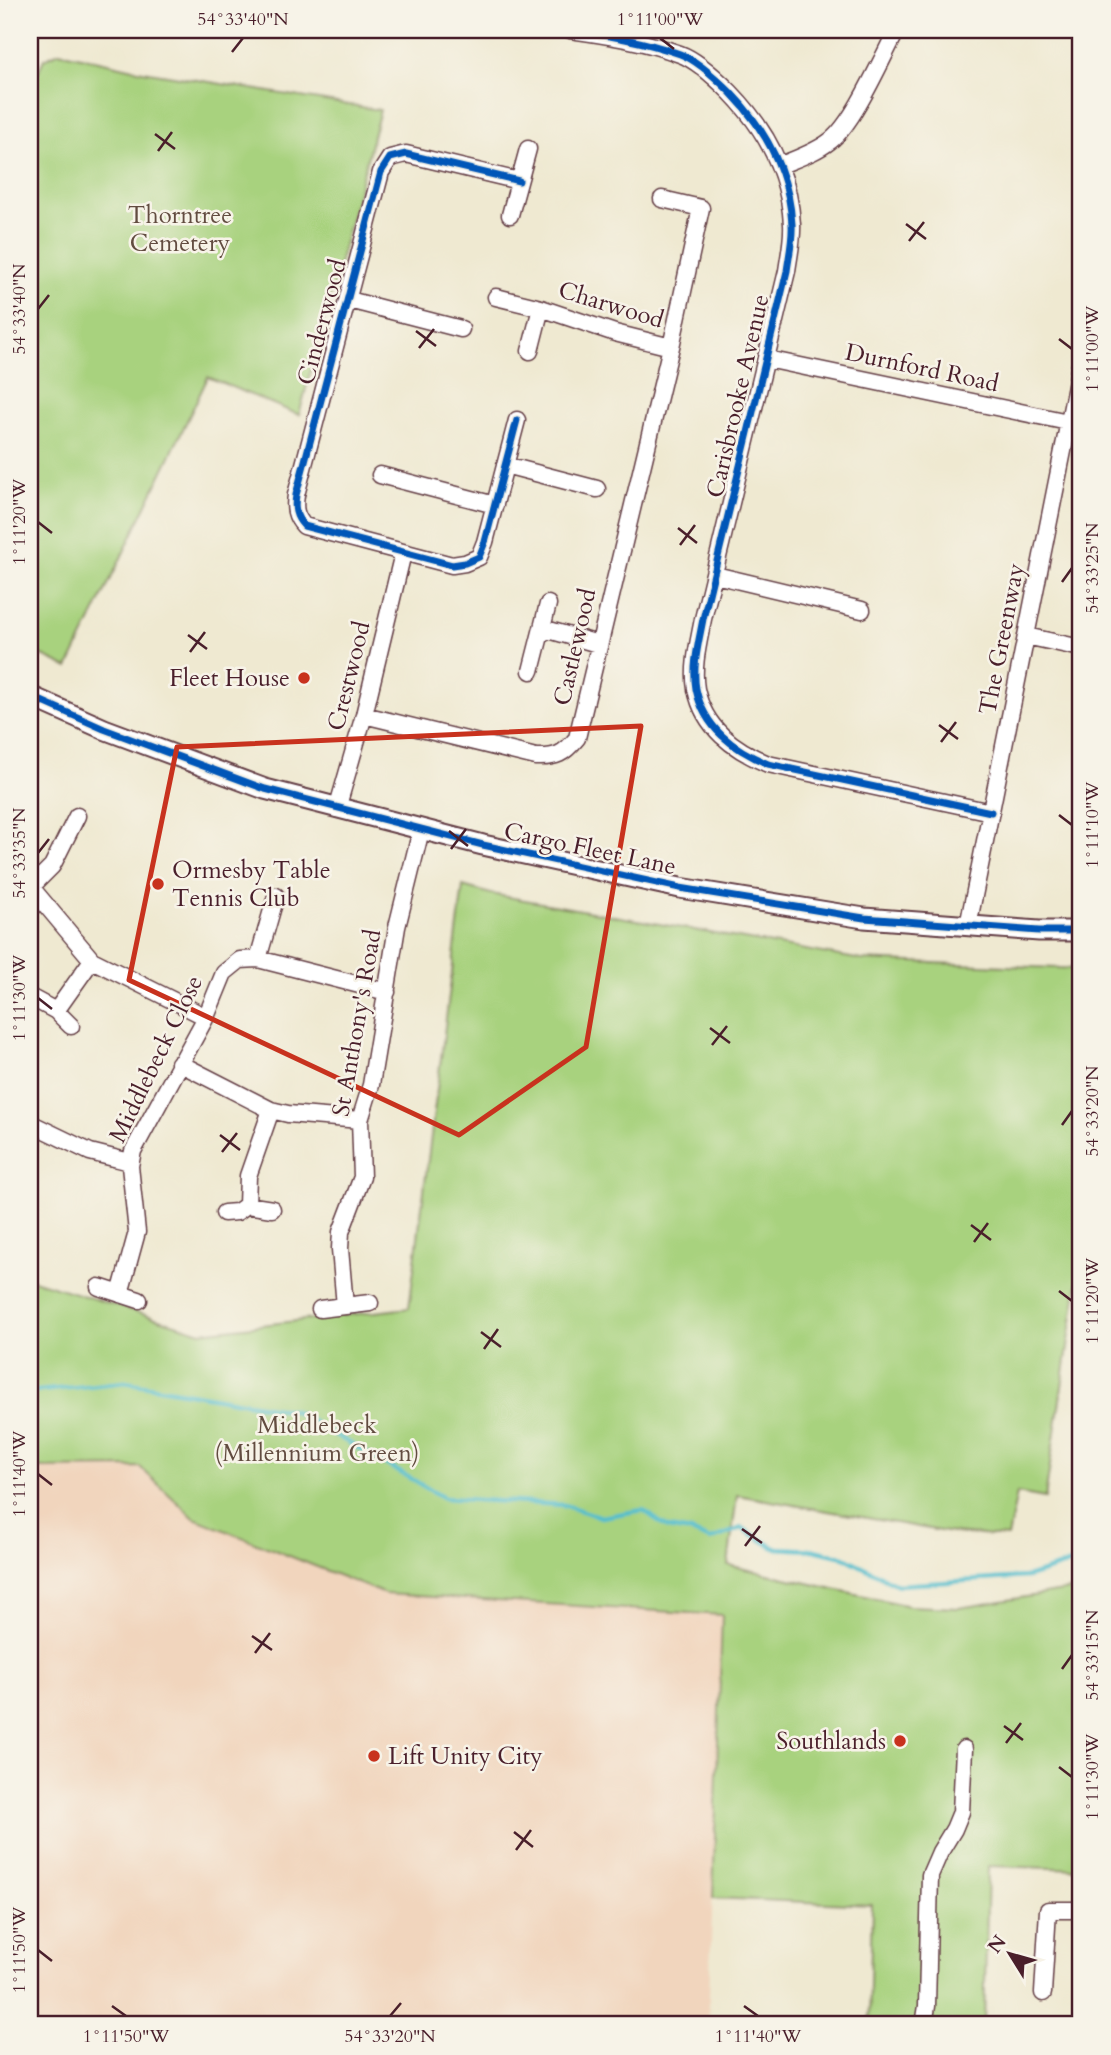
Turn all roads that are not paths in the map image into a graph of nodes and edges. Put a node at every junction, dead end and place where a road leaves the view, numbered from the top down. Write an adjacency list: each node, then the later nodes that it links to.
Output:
1 (570, 30): 4 (street, Carisbrooke Avenue)
2 (897, 30): 4 (street)
3 (528, 149): 5 (street)
4 (781, 165): 14 (street, Carisbrooke Avenue)
5 (519, 181): 7 (street); 9 (street, Cinderwood)
6 (662, 199): 12 (street, Castlewood)
7 (510, 215)
8 (496, 297): 10 (street)
9 (349, 300): 11 (street); 22 (street, Cinderwood)
10 (541, 307): 12 (street, Charwood); 13 (street, Charwood)
11 (461, 329)
12 (671, 346): 28 (street, Castlewood)
13 (530, 351)
14 (767, 359): 17 (street, Durnford Road); 23 (street, Carisbrooke Avenue)
15 (1081, 361): 17 (street, The Greenway)
16 (517, 420): 18 (street)
17 (1068, 422): 27 (street, The Greenway)
18 (505, 465): 20 (street); 21 (street)
19 (380, 475): 21 (street)
20 (597, 489)
21 (495, 505): 22 (street, Cinderwood)
22 (403, 553): 32 (street, Crestwood)
23 (715, 575): 25 (street); 34 (street, Carisbrooke Avenue)
24 (548, 604): 26 (street)
25 (862, 610)
26 (542, 628): 28 (street); 30 (street)
27 (1026, 636): 29 (street); 34 (street, The Greenway)
28 (598, 644): 32 (street, Castlewood)
29 (1081, 648)
30 (531, 671)
31 (30, 696): 33 (main road, Cargo Fleet Lane)
32 (364, 715): 33 (street, Crestwood)
33 (337, 809): 36 (main road, Cargo Fleet Lane)
34 (991, 812): 39 (street, The Greenway)
35 (77, 816): 37 (street)
36 (421, 830): 39 (main road, Cargo Fleet Lane); 43 (street, St Anthony's Road)
37 (30, 887): 42 (street)
38 (276, 896): 41 (street)
39 (968, 926): 40 (main road, Cargo Fleet Lane)
40 (1081, 931)
41 (258, 959): 43 (street); 46 (street, Middlebeck Close)
42 (92, 960): 45 (street); 46 (street)
43 (387, 992): 50 (street, St Anthony's Road)
44 (30, 997): 45 (street)
45 (56, 1011): 47 (street)
46 (206, 1017): 48 (street, Middlebeck Close)
47 (71, 1026)
48 (179, 1063): 49 (street); 52 (street, Middlebeck Close)
49 (271, 1110): 50 (street); 53 (street)
50 (360, 1120): 60 (street, St Anthony's Road)
51 (30, 1123): 52 (street, Middlebeck Close)
52 (130, 1162): 57 (street, Middlebeck Close)
53 (247, 1205): 54 (street); 55 (street)
54 (272, 1209)
55 (224, 1213)
56 (99, 1287): 57 (street)
57 (120, 1294): 58 (street)
58 (139, 1300)
59 (370, 1303): 60 (street)
60 (345, 1306): 61 (street)
61 (320, 1309)
62 (964, 1749): 65 (street)
63 (1081, 1910): 64 (street)
64 (1043, 1993)
65 (924, 2025)

